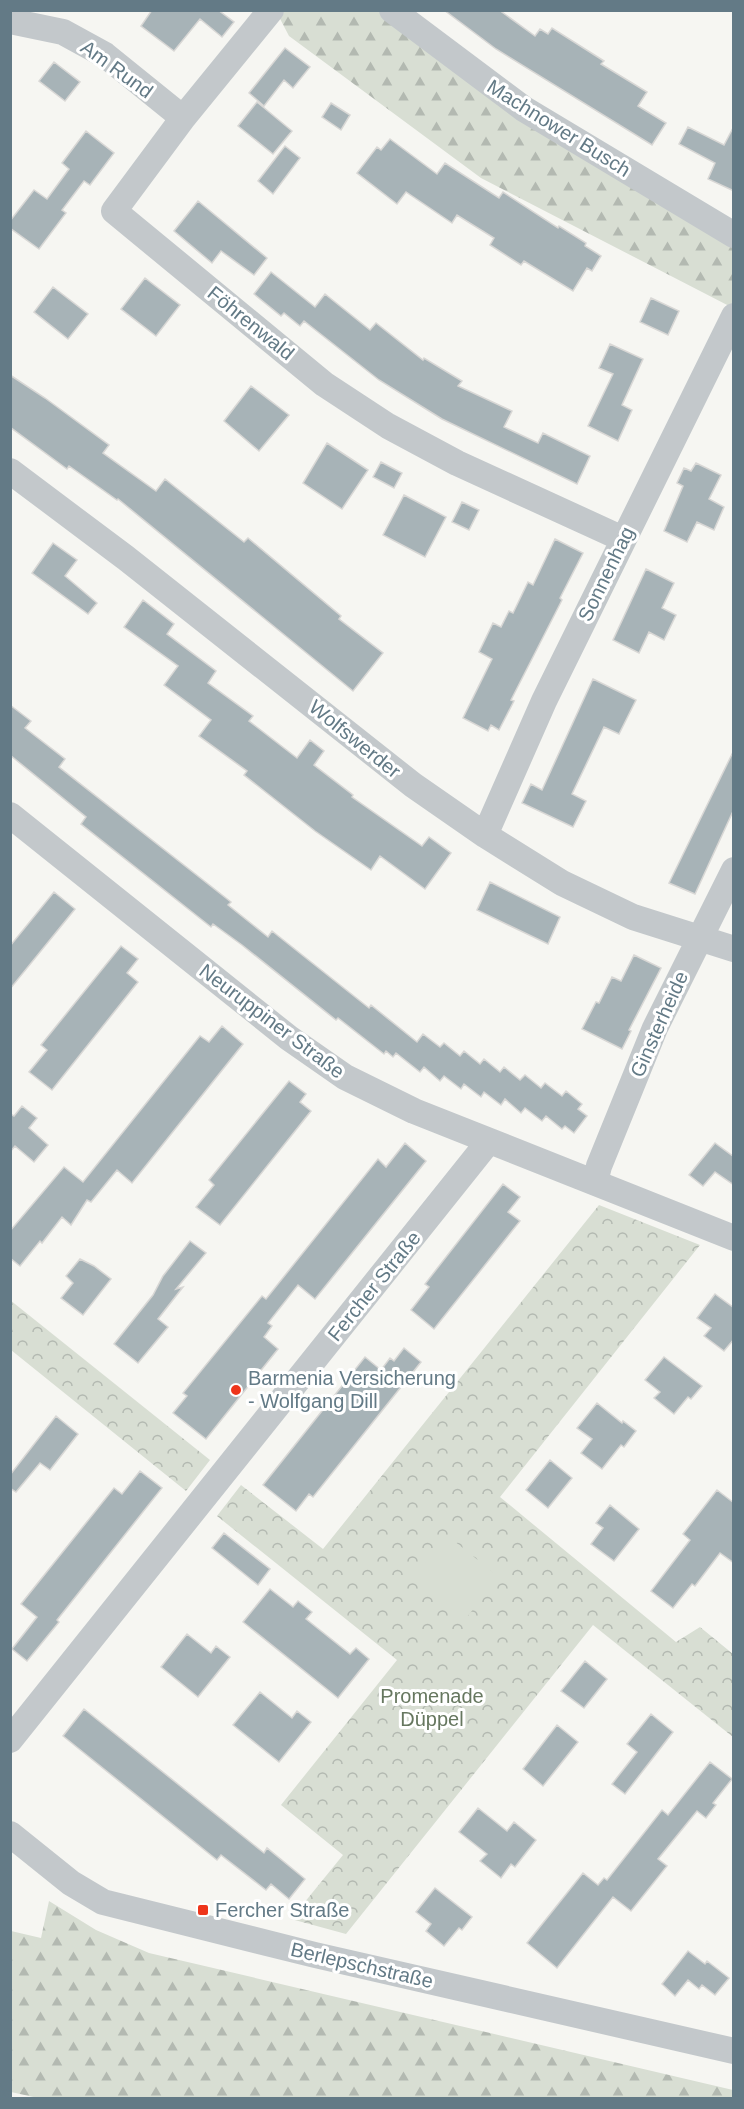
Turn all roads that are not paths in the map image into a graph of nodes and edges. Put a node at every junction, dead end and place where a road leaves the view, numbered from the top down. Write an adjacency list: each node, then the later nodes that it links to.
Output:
1 (271, 10): 4 (street, Föhrenwald)
2 (392, 10): 5 (street, Machnower Busch)
3 (10, 21): 4 (street, Am Rund)
4 (183, 118): 8 (street, Föhrenwald)
5 (734, 235)
6 (734, 316): 8 (street, Sonnenhag)
7 (10, 471): 10 (street, Wolfswerder)
8 (623, 539): 10 (street, Sonnenhag)
9 (10, 815): 14 (street, Neuruppiner Straße)
10 (485, 835): 12 (street, Wolfswerder)
11 (734, 870): 12 (street, Ginsterheide)
12 (698, 939): 13 (street, Wolfswerder); 15 (street, Ginsterheide)
13 (734, 949)
14 (489, 1142): 15 (street, Neuruppiner Straße); 17 (street, Fercher Straße)
15 (595, 1182): 16 (street, Neuruppiner Straße)
16 (734, 1238)
17 (10, 1740)
18 (10, 1834): 19 (street, Berlepschstraße)
19 (734, 2051)

